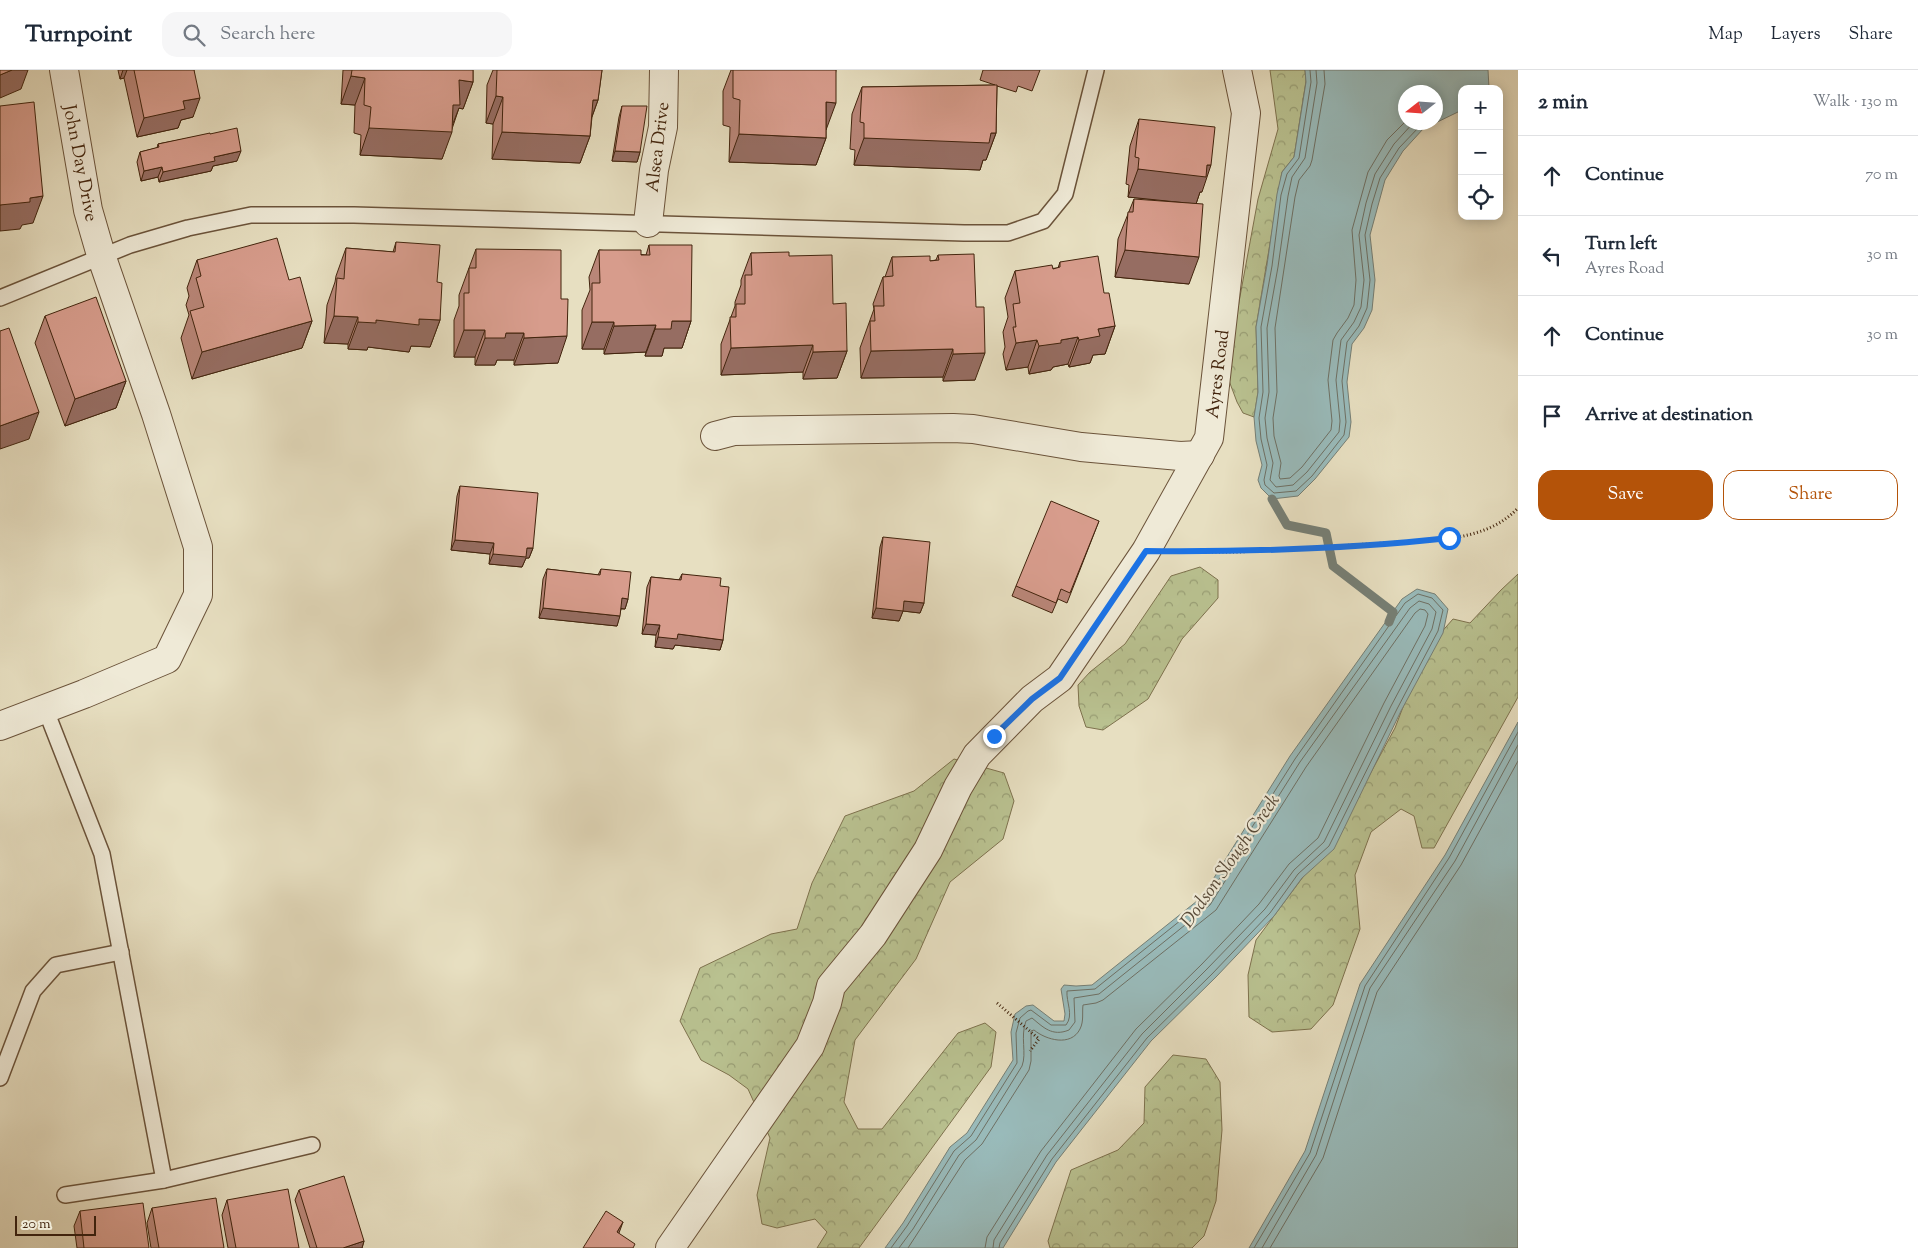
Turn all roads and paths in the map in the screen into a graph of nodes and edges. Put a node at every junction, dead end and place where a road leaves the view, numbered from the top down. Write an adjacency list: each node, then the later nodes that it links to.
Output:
1 (64, 70): 6 (street, John Day Drive)
2 (664, 70): 5 (street, Alsea Drive)
3 (1096, 70): 5 (lane)
4 (1238, 70): 9 (street, Ayres Road)
5 (648, 223): 6 (lane)
6 (101, 255): 7 (lane); 12 (street, John Day Drive)
7 (0, 298)
8 (715, 436): 9 (street)
9 (1200, 454): 11 (street, Ayres Road)
10 (1518, 508): 11 (path)
11 (1146, 551): 21 (street, Ayres Road)
12 (45, 708): 13 (street, John Day Drive); 14 (lane)
13 (0, 726)
14 (121, 952): 17 (lane); 19 (lane)
15 (997, 1003): 16 (path)
16 (1030, 1051)
17 (0, 1078)
18 (312, 1145): 19 (lane)
19 (164, 1180): 20 (lane)
20 (65, 1195)
21 (670, 1248)

